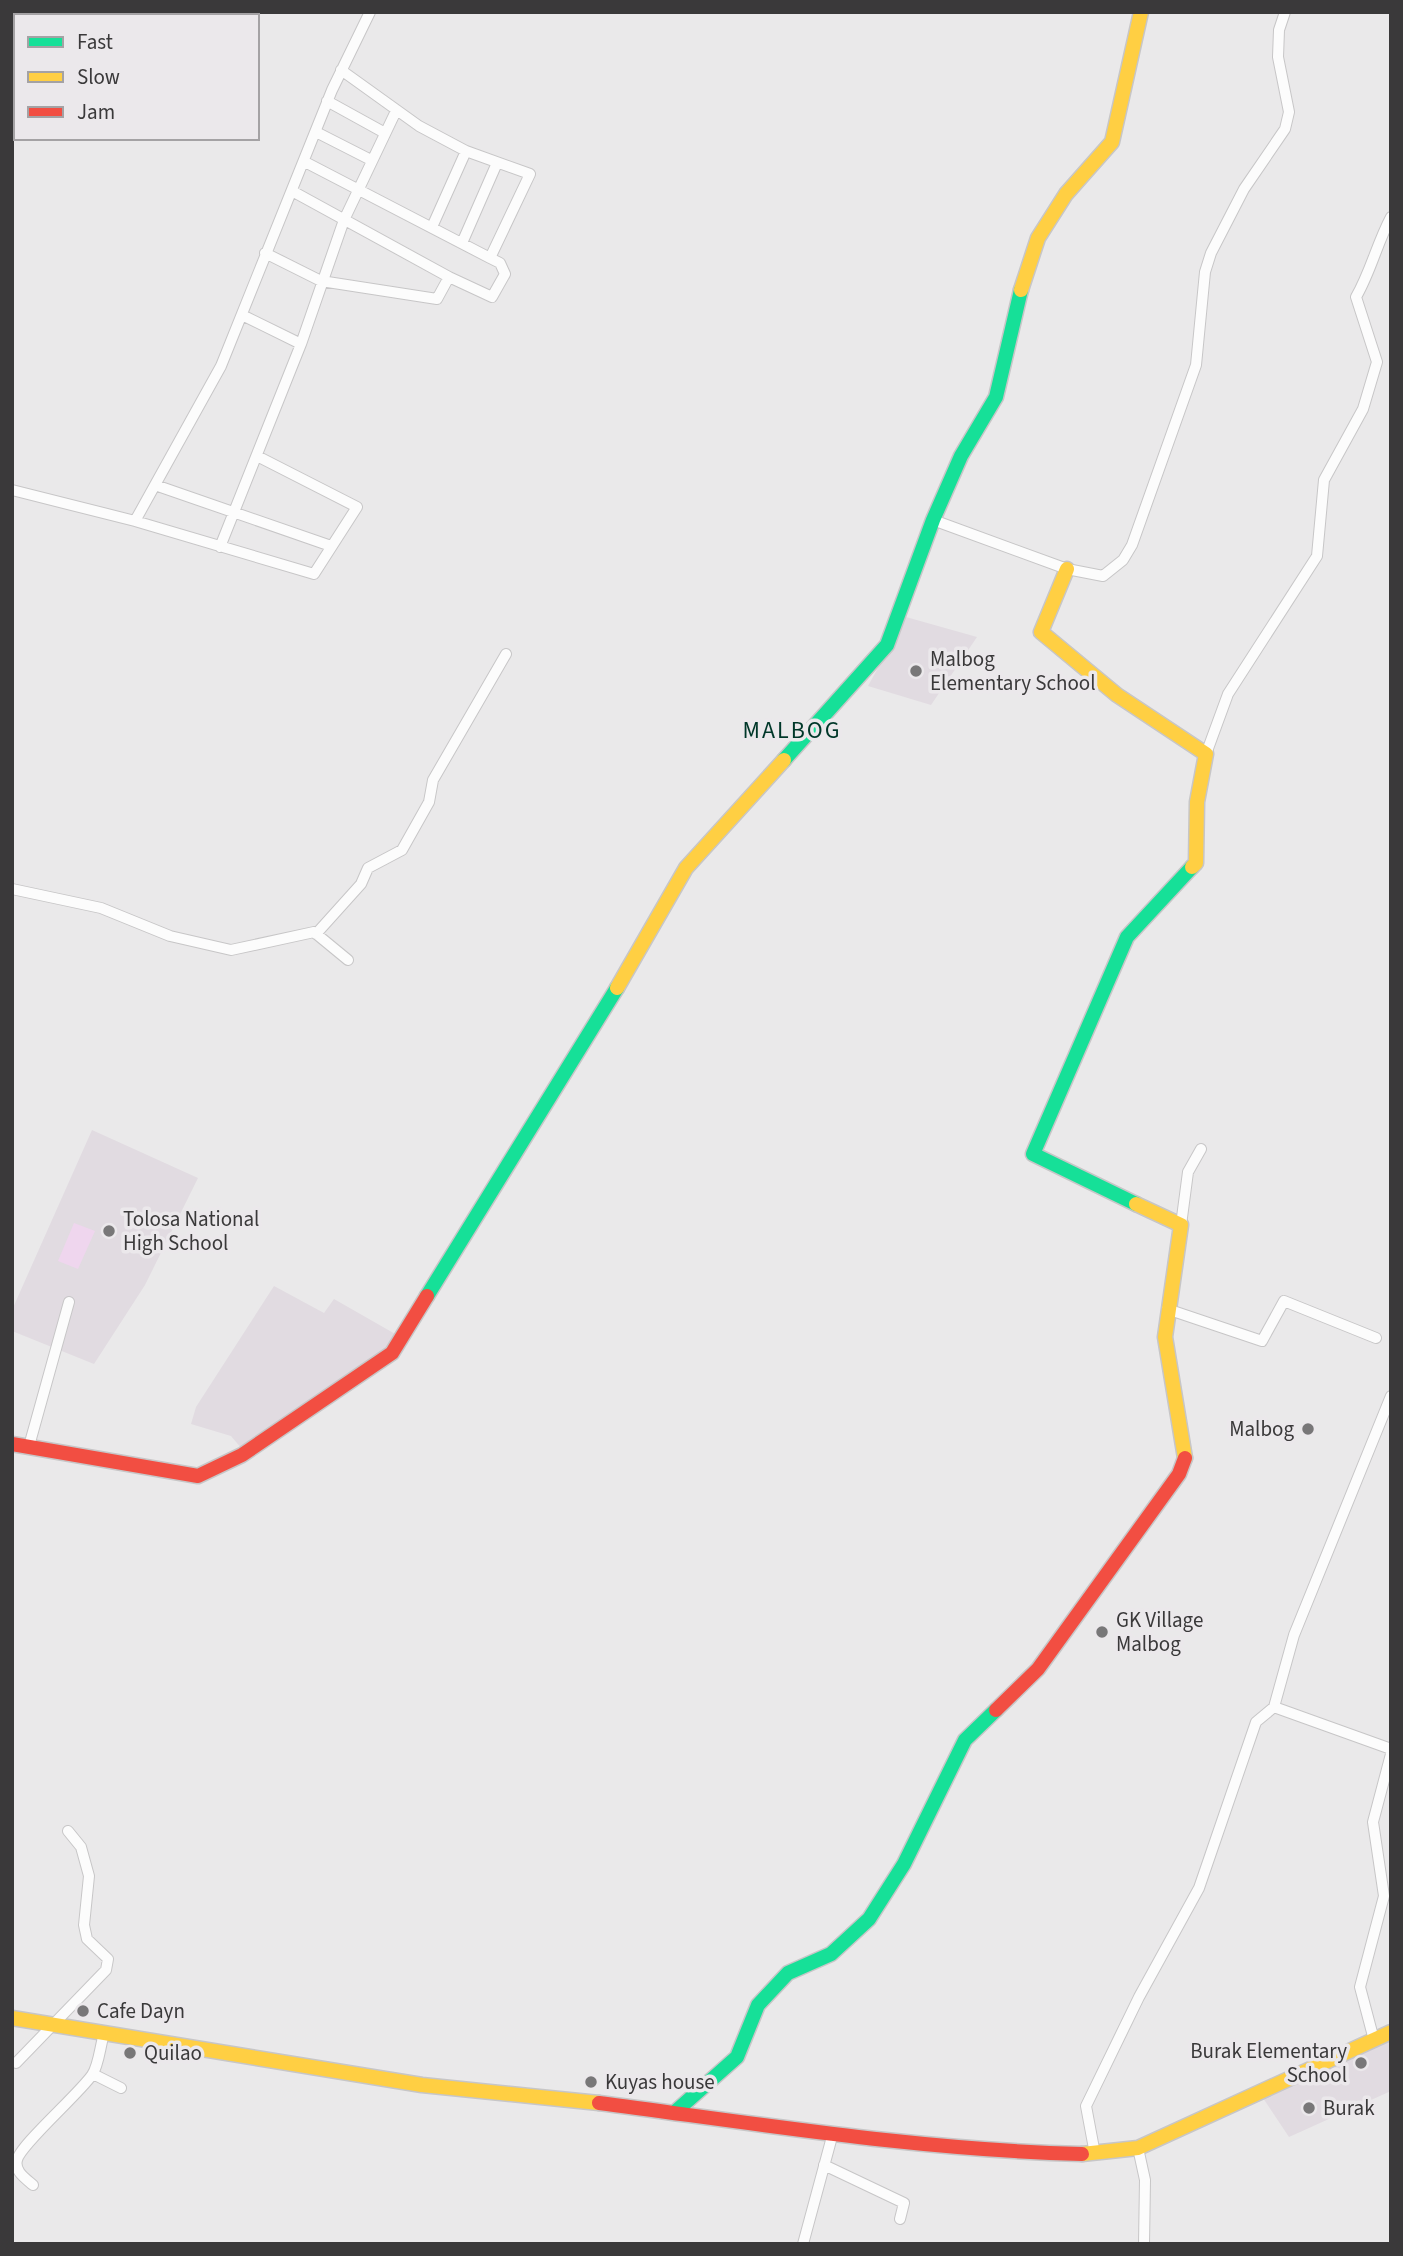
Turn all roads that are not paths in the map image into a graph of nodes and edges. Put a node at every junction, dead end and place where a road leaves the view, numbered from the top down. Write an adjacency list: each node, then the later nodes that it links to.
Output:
1 (370, 12): 4 (street)
2 (1141, 12): 29 (street)
3 (1285, 12): 33 (street)
4 (341, 70): 5 (street); 6 (street)
5 (327, 101): 7 (street); 8 (street)
6 (396, 111): 8 (street); 9 (street)
7 (316, 132): 10 (street); 11 (street)
8 (385, 133): 10 (street)
9 (466, 151): 12 (street); 17 (street)
10 (371, 160): 13 (street)
11 (305, 162): 13 (street); 14 (street)
12 (498, 163): 18 (street); 20 (street)
13 (357, 187): 16 (street); 17 (street)
14 (292, 191): 16 (street); 19 (street)
15 (1391, 217): 35 (street)
16 (344, 220): 21 (street); 22 (street)
17 (432, 227): 18 (street)
18 (462, 243): 20 (street)
19 (265, 253): 22 (street); 23 (street)
20 (491, 258): 21 (street)
21 (449, 277): 22 (street)
22 (321, 281): 24 (street)
23 (242, 315): 24 (street); 26 (street)
24 (301, 344): 25 (street)
25 (257, 456): 28 (street); 31 (street)
26 (155, 485): 28 (street); 30 (street)
27 (12, 490): 30 (street)
28 (233, 513): 31 (street); 32 (street)
29 (933, 520): 33 (street); 46 (street)
30 (135, 521): 32 (street)
31 (331, 546): 32 (street)
32 (220, 547)
33 (1067, 569): 35 (street)
34 (506, 654): 37 (street)
35 (1206, 754): 40 (street)
36 (12, 889): 37 (street)
37 (316, 934): 38 (street)
38 (348, 960)
39 (1201, 1149): 40 (street)
40 (1181, 1225): 42 (street)
41 (69, 1302): 46 (street)
42 (1167, 1309): 43 (street); 58 (street)
43 (1376, 1338)
44 (1391, 1396): 47 (street)
45 (12, 1444): 46 (street)
46 (29, 1446)
47 (1274, 1707): 48 (street); 61 (street)
48 (1391, 1751): 54 (street)
49 (68, 1831): 51 (street)
50 (12, 2018): 51 (street)
51 (51, 2024): 53 (street); 55 (street)
52 (1391, 2032): 54 (street)
53 (104, 2034): 56 (street); 58 (street)
54 (1374, 2040): 60 (street)
55 (16, 2063)
56 (93, 2074): 57 (street); 63 (street)
57 (121, 2088)
58 (675, 2112): 59 (street)
59 (833, 2133): 61 (street); 62 (street)
60 (1138, 2148): 61 (street); 66 (street)
61 (1096, 2154)
62 (824, 2165): 64 (street); 65 (street)
63 (33, 2185)
64 (900, 2219)
65 (803, 2244)
66 (1144, 2244)

